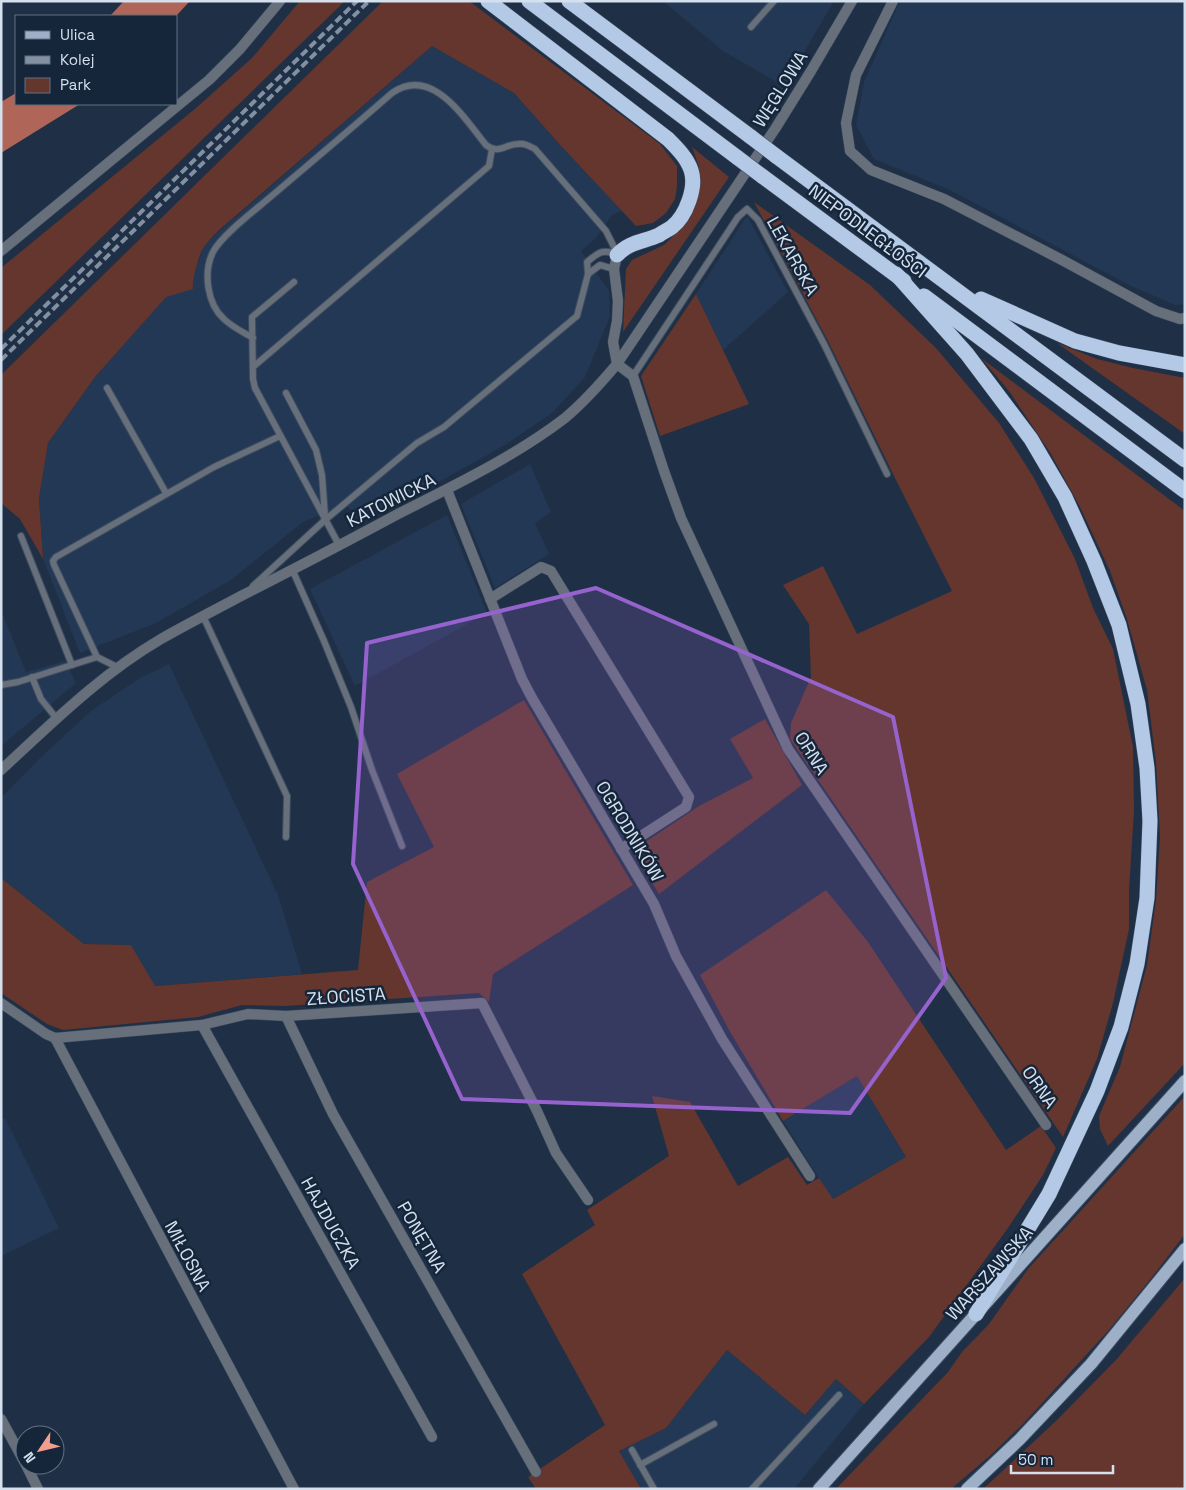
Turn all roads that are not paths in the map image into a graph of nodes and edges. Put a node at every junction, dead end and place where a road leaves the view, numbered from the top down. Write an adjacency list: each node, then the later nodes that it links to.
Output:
1 (280, 1): 11 (street)
2 (488, 1): 12 (highway)
3 (529, 1): 14 (highway, NIEPODLEGŁOŚCI, bridge)
4 (569, 1): 16 (highway, NIEPODLEGŁOŚCI, bridge)
5 (774, 1): 8 (lane)
6 (852, 1): 10 (street, WĘGLOWA)
7 (893, 1): 17 (street)
8 (751, 27)
9 (492, 149): 12 (lane); 18 (lane); 21 (lane)
10 (733, 192): 19 (street, KATOWICKA)
11 (1, 251)
12 (616, 262): 13 (lane); 13 (lane); 19 (street)
13 (588, 274): 31 (lane)
14 (896, 274): 29 (highway, NIEPODLEGŁOŚCI); 57 (highway)
15 (294, 282): 18 (lane)
16 (955, 287): 20 (highway); 26 (highway, NIEPODLEGŁOŚCI)
17 (1185, 318)
18 (253, 338): 21 (lane)
19 (617, 364): 22 (street); 28 (street, KATOWICKA)
20 (1185, 365)
21 (253, 367): 25 (lane)
22 (633, 376): 27 (lane, LEKARSKA); 53 (street, ORNA)
23 (107, 388): 30 (lane)
24 (286, 392): 31 (lane)
25 (280, 436): 30 (lane); 31 (lane)
26 (1185, 460)
27 (887, 474)
28 (447, 490): 33 (street, KATOWICKA); 36 (street, OGRODNIKÓW)
29 (1185, 490)
30 (166, 493): 38 (lane)
31 (325, 520): 33 (lane); 35 (lane)
32 (21, 536): 39 (lane)
33 (339, 545): 34 (street, KATOWICKA)
34 (292, 569): 35 (street, KATOWICKA); 46 (lane)
35 (243, 596): 37 (street, KATOWICKA)
36 (490, 599): 47 (street, OGRODNIKÓW); 47 (street)
37 (203, 616): 40 (street, KATOWICKA); 45 (lane)
38 (97, 657): 39 (lane); 40 (lane)
39 (72, 664): 41 (lane)
40 (117, 668): 43 (street, KATOWICKA)
41 (32, 677): 42 (lane); 43 (lane)
42 (1, 685)
43 (57, 719): 44 (street, KATOWICKA)
44 (1, 770)
45 (286, 837)
46 (402, 846)
47 (621, 849): 54 (street, OGRODNIKÓW)
48 (1, 1003): 51 (street)
49 (286, 1016): 50 (street, ZŁOCISTA); 55 (street, ZŁOCISTA); 65 (street, PONĘTNA)
50 (202, 1025): 51 (street, ZŁOCISTA); 61 (street, HAJDUCZKA)
51 (54, 1038): 68 (street, MIŁOSNA)
52 (1185, 1081): 57 (main road, WARSZAWSKA)
53 (1046, 1125)
54 (810, 1176)
55 (588, 1200)
56 (1185, 1249): 72 (main road)
57 (976, 1314): 71 (main road, WARSZAWSKA)
58 (838, 1395): 70 (lane)
59 (1, 1418): 62 (street)
60 (714, 1424): 64 (lane)
61 (432, 1437)
62 (15, 1445)
63 (632, 1450): 64 (lane)
64 (640, 1466): 69 (lane)
65 (536, 1472)
66 (31, 1475): 67 (street)
67 (38, 1489)
68 (294, 1489)
69 (654, 1489)
70 (752, 1489)
71 (819, 1489)
72 (967, 1489)

